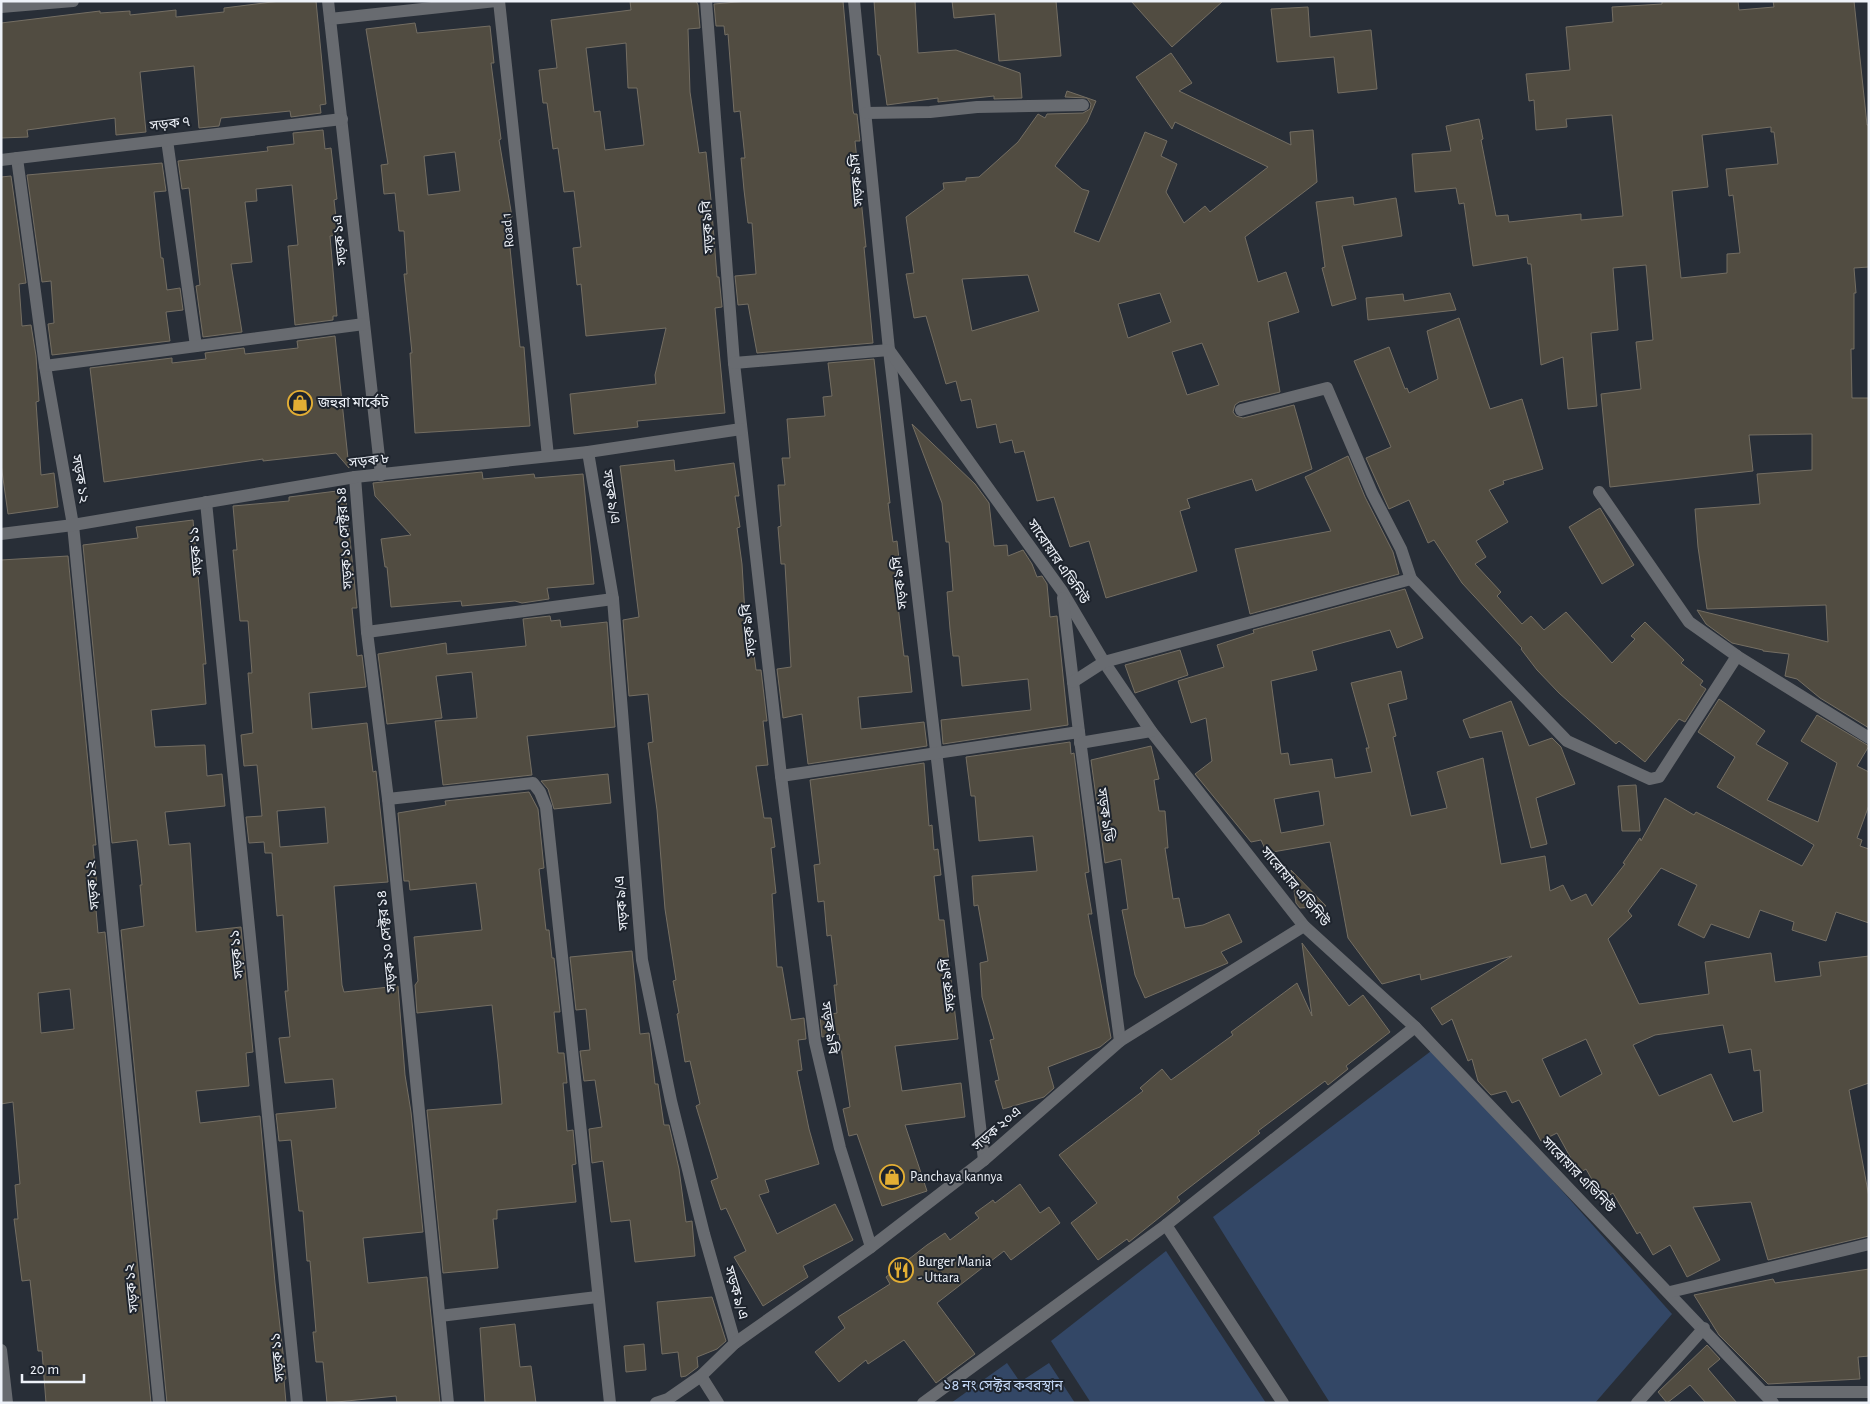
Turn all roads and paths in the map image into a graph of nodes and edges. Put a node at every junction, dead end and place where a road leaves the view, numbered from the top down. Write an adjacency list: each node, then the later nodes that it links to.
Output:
1 (72, 1): 6 (street)
2 (328, 1): 7 (street, সড়ক ১এ)
3 (497, 1): 7 (street); 22 (street, Road 1)
4 (706, 1): 17 (street, সড়ক ৯বি)
5 (854, 1): 9 (street, সড়ক ৯সি)
6 (1, 7)
7 (330, 19): 10 (street, সড়ক ১এ)
8 (1083, 105): 9 (street)
9 (866, 113): 16 (street, সড়ক ৯সি)
10 (342, 118): 11 (street, সড়ক ৭); 14 (street, সড়ক ১এ)
11 (167, 140): 12 (street, সড়ক ৭); 15 (street)
12 (17, 158): 13 (street, সড়ক ৭); 18 (street, সড়ক ১২)
13 (1, 160)
14 (364, 324): 15 (street); 23 (street, সড়ক ১এ)
15 (196, 346): 18 (street)
16 (889, 350): 17 (street); 30 (street, সারোয়ার এভিনিউ); 39 (street, সড়ক ৯সি)
17 (734, 363): 20 (street, সড়ক ৯বি)
18 (45, 366): 27 (street, সড়ক ১২)
19 (1241, 410): 29 (street)
20 (741, 429): 21 (street, সড়ক ৮); 40 (street, সড়ক ৯বি)
21 (588, 452): 22 (street, সড়ক ৮); 31 (street, সড়ক ৯/এ)
22 (548, 456): 23 (street, সড়ক ৮)
23 (381, 475): 24 (street, সড়ক ৮)
24 (355, 477): 26 (street, সড়ক ৮); 32 (street, সড়ক ১০ সেক্টর ১৪)
25 (1599, 492): 33 (street)
26 (206, 502): 27 (street, সড়ক ৮); 61 (street, সড়ক ১১)
27 (73, 525): 28 (street, সড়ক ৮); 60 (street, সড়ক ১২)
28 (1, 534)
29 (1411, 579): 33 (street); 34 (street)
30 (1062, 591): 34 (street, সারোয়ার এভিনিউ); 35 (street, সড়ক ৯ডি)
31 (613, 599): 32 (street); 53 (street, সড়ক ৯/এ)
32 (367, 632): 41 (street, সড়ক ১০ সেক্টর ১৪)
33 (1737, 656): 38 (street)
34 (1104, 662): 35 (street); 36 (street, সারোয়ার এভিনিউ)
35 (1073, 682): 37 (street, সড়ক ৯ডি)
36 (1151, 731): 37 (street); 42 (street, সারোয়ার এভিনিউ)
37 (1079, 738): 39 (street); 44 (street, সড়ক ৯ডি)
38 (1869, 738)
39 (935, 754): 40 (street); 45 (street, সড়ক ৯সি)
40 (781, 776): 48 (street, সড়ক ৯বি)
41 (388, 799): 50 (street); 51 (street, সড়ক ১০ সেক্টর ১৪)
42 (1304, 926): 43 (street, সারোয়ার এভিনিউ); 44 (street, সড়ক ২০এ)
43 (1415, 1027): 46 (street); 49 (street, সারোয়ার এভিনিউ)
44 (1120, 1042): 45 (street, সড়ক ২০এ)
45 (984, 1160): 48 (street, সড়ক ২০এ)
46 (1166, 1225): 65 (street); 66 (street)
47 (1869, 1244): 49 (street)
48 (871, 1247): 53 (street, সড়ক ২০এ)
49 (1670, 1292): 52 (street, সারোয়ার এভিনিউ)
50 (597, 1297): 51 (street); 63 (street)
51 (440, 1316): 62 (street, সড়ক ১০ সেক্টর ১৪)
52 (1704, 1328): 56 (street, সারোয়ার এভিনিউ); 67 (street)
53 (735, 1343): 55 (street, সড়ক ২০এ)
54 (1, 1350): 59 (street)
55 (701, 1376): 58 (street, সড়ক ২০এ); 64 (street)
56 (1764, 1392): 57 (street); 68 (street, সারোয়ার এভিনিউ)
57 (1869, 1392)
58 (662, 1401)
59 (7, 1403)
60 (159, 1403)
61 (297, 1403)
62 (448, 1403)
63 (610, 1403)
64 (718, 1403)
65 (923, 1403)
66 (1283, 1403)
67 (1637, 1403)
68 (1773, 1403)

